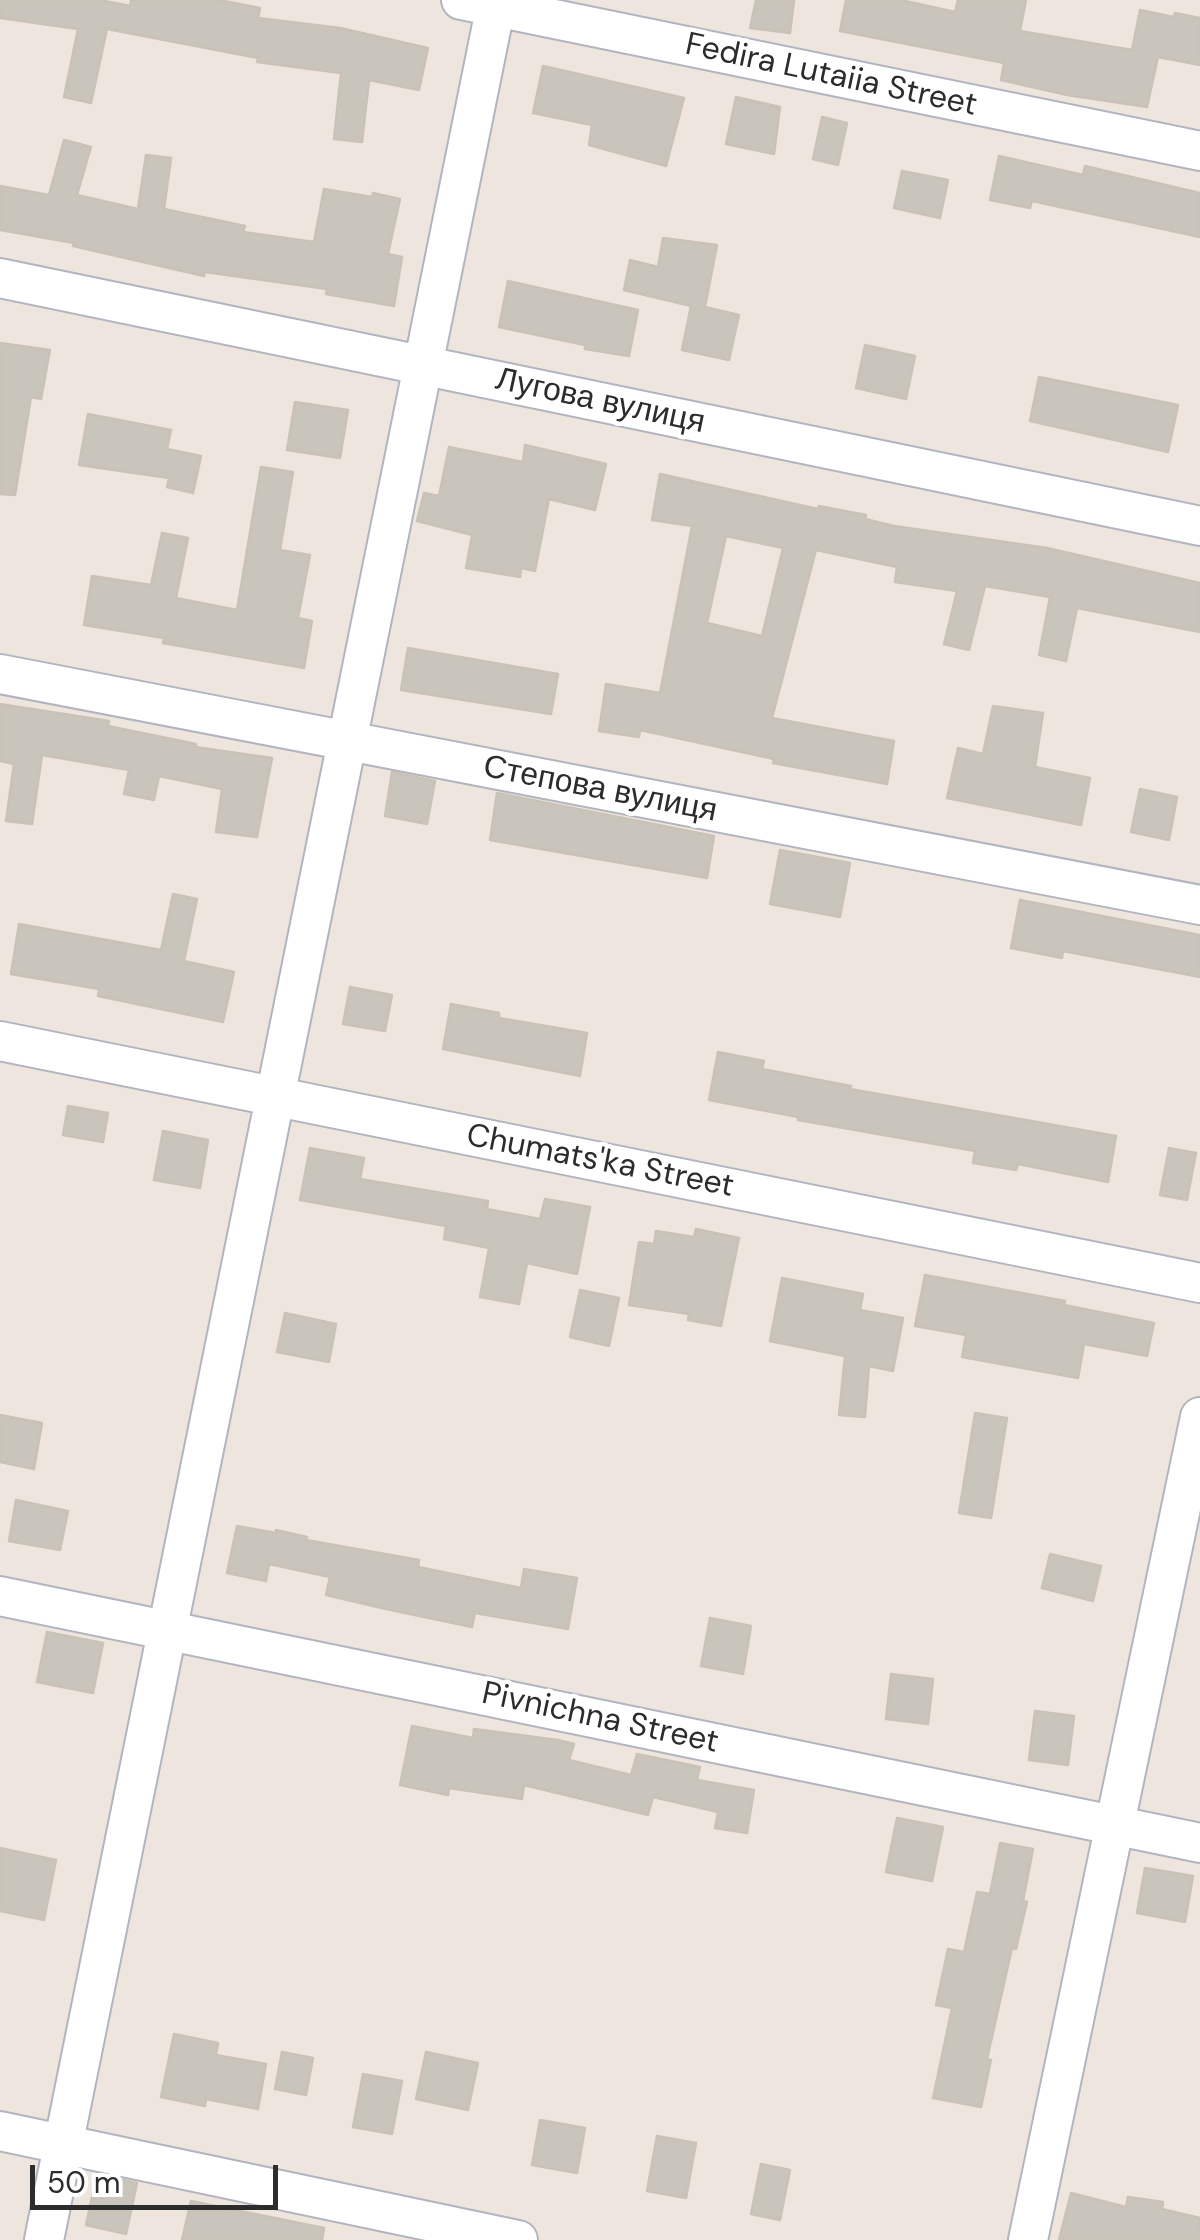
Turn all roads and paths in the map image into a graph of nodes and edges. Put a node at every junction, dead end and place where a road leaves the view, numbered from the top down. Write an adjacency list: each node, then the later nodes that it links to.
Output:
1 (485, 2): 2 (street, Fedira Lutaiia Street); 4 (street)
2 (1200, 151)
3 (0, 278): 4 (street, Лугова вулиця)
4 (423, 365): 5 (street, Лугова вулиця); 7 (street)
5 (1200, 526)
6 (0, 674): 7 (street, Степова вулиця)
7 (348, 741): 8 (street, Степова вулиця); 10 (street)
8 (1200, 905)
9 (0, 1041): 10 (street, Chumats'ka Street)
10 (276, 1096): 11 (street, Chumats'ka Street); 14 (street)
11 (1200, 1283)
12 (1200, 1417): 15 (street)
13 (0, 1596): 14 (street, Pivnichna Street)
14 (168, 1630): 15 (street, Pivnichna Street); 18 (street)
15 (1115, 1825): 16 (street, Pivnichna Street); 21 (street)
16 (1200, 1842)
17 (0, 2131): 18 (street)
18 (64, 2144): 19 (street); 20 (street)
19 (44, 2240)
20 (518, 2240)
21 (1028, 2240)

